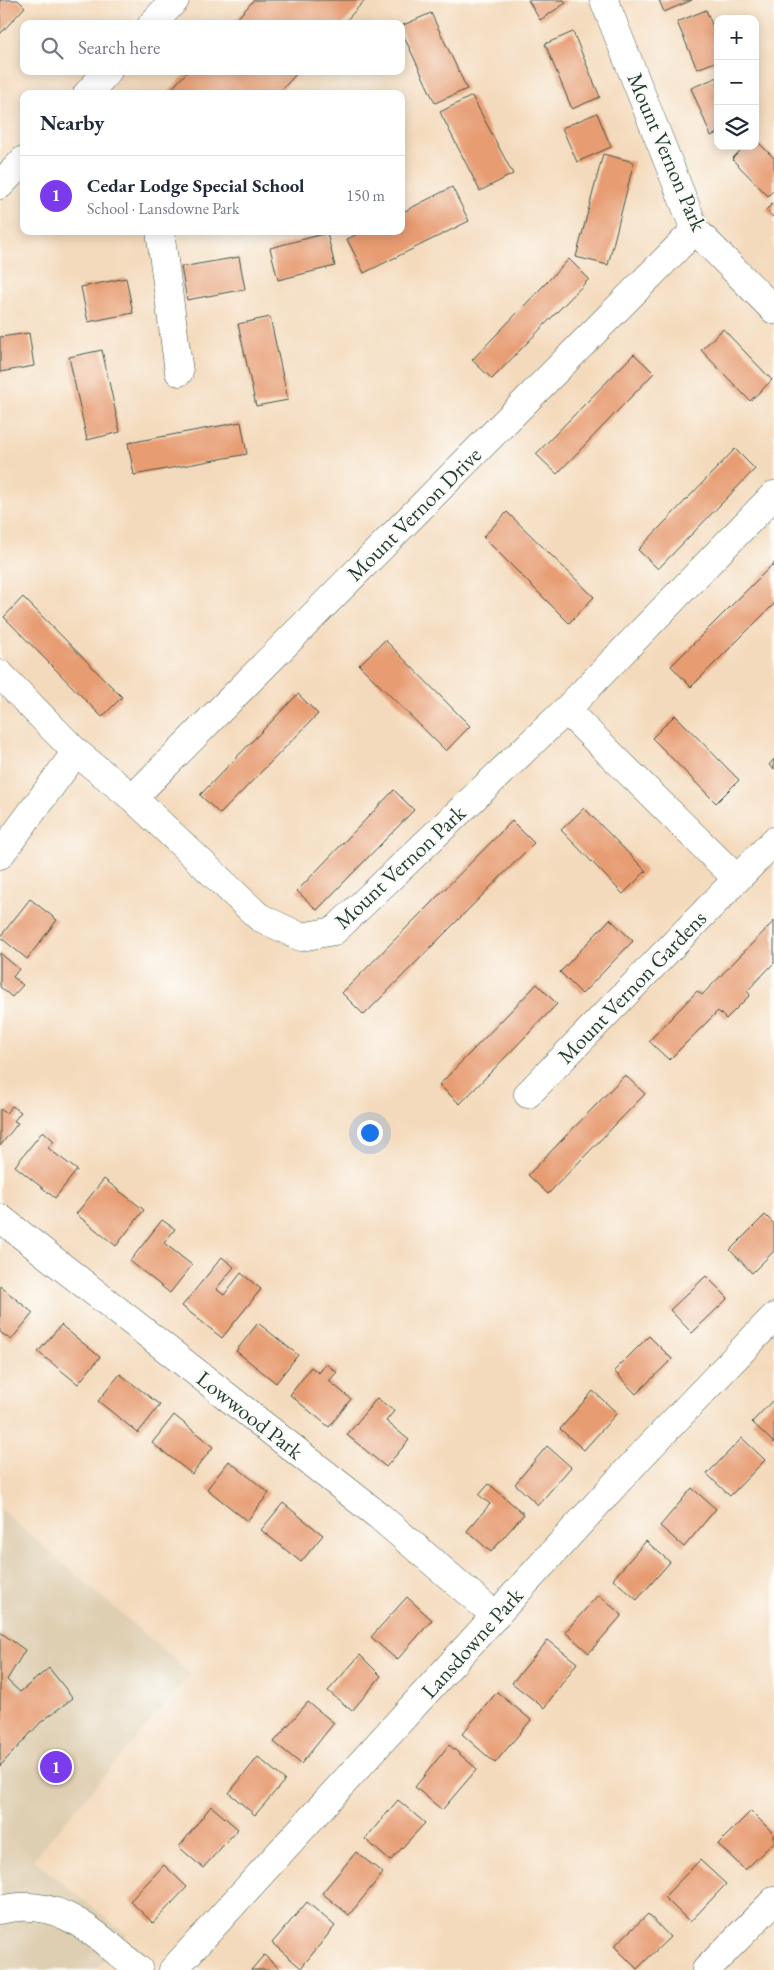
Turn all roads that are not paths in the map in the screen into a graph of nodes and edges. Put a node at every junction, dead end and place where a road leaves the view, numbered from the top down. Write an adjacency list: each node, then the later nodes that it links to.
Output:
1 (175, 0): 3 (street)
2 (604, 0): 8 (street, Mount Vernon Park)
3 (156, 20)
4 (104, 75): 5 (street)
5 (91, 90)
6 (20, 164): 7 (street)
7 (0, 185)
8 (695, 230): 10 (street, Mount Vernon Park); 16 (street, Mount Vernon Drive)
9 (161, 235): 11 (street)
10 (774, 310)
11 (179, 372)
12 (774, 495): 14 (street, Mount Vernon Park)
13 (0, 674): 15 (street, Mount Vernon Park)
14 (566, 710): 16 (street, Mount Vernon Park); 19 (street)
15 (76, 752): 16 (street, Mount Vernon Park); 18 (street)
16 (133, 798)
17 (774, 841): 19 (street, Mount Vernon Gardens)
18 (0, 855)
19 (737, 879): 20 (street, Mount Vernon Gardens)
20 (528, 1094)
21 (0, 1218): 23 (street, Lowwood Park)
22 (774, 1317): 23 (street, Lansdowne Park)
23 (496, 1616): 27 (street, Lansdowne Park)
24 (774, 1901): 28 (street)
25 (0, 1910): 26 (street)
26 (139, 1970)
27 (173, 1970)
28 (706, 1970)

